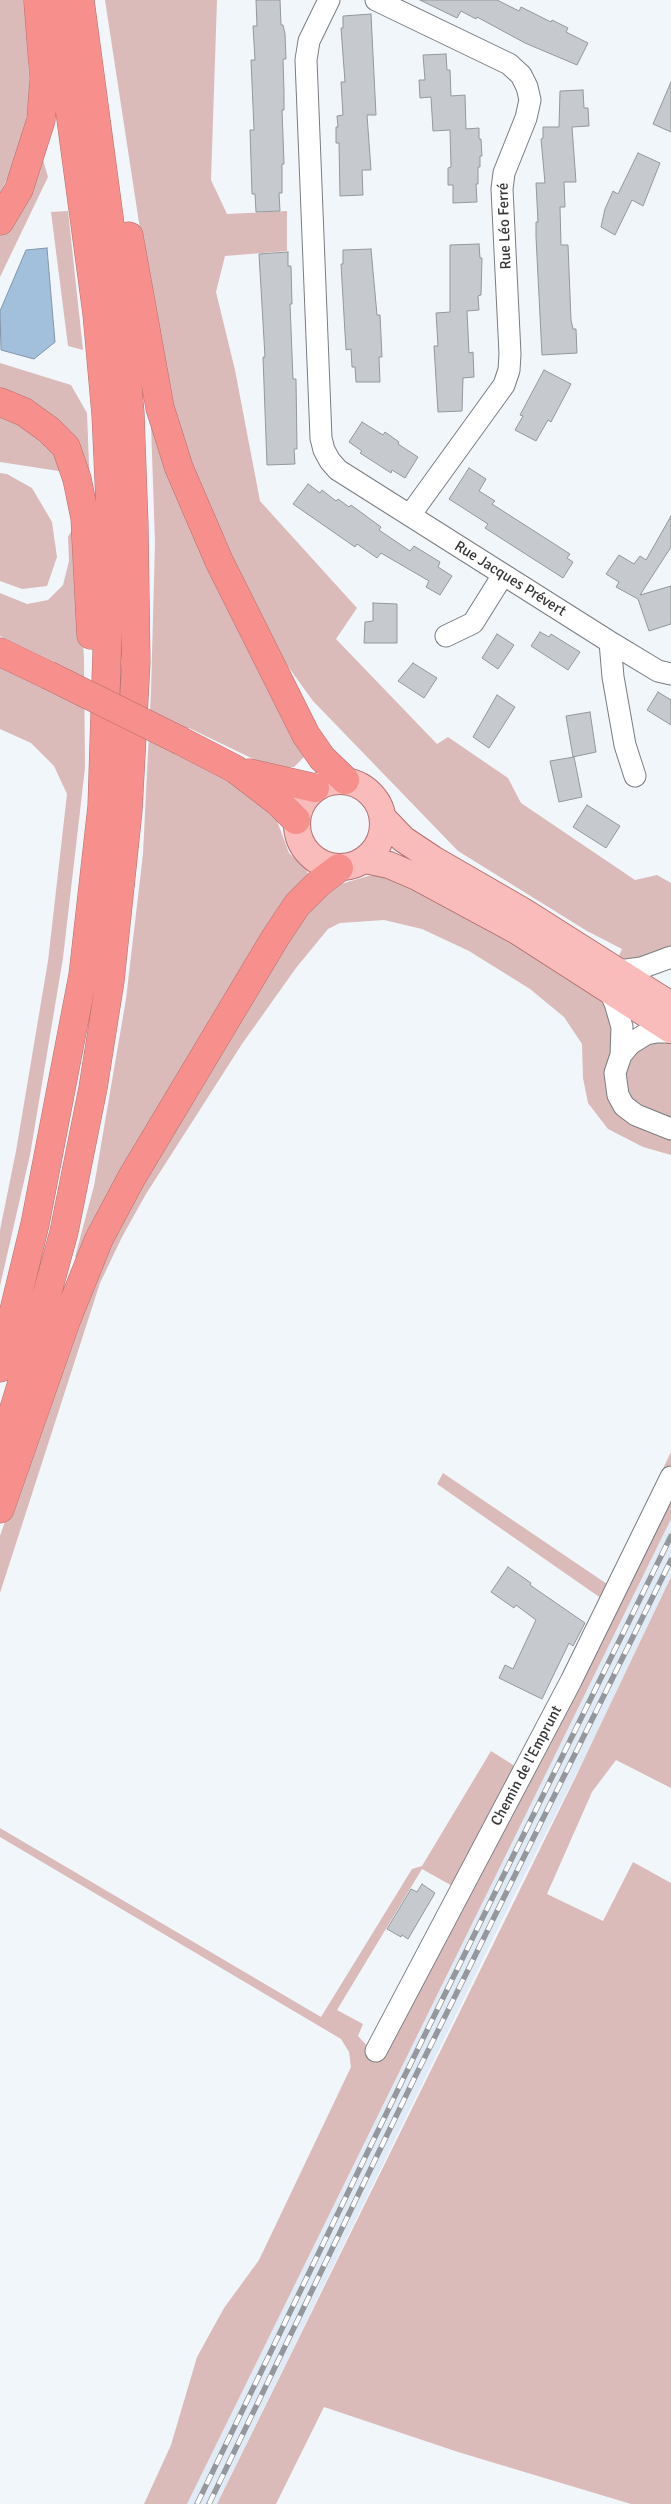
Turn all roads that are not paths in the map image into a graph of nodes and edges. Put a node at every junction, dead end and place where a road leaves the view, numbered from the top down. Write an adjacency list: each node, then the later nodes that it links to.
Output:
1 (38, 0): 7 (highway)
2 (55, 0): 19 (highway)
3 (80, 0): 6 (highway)
4 (329, 0): 9 (street, Rue Jacques Prévert)
5 (376, 0): 9 (street, Rue Léo Ferré)
6 (94, 106): 17 (highway); 31 (highway)
7 (0, 220)
8 (0, 402): 19 (highway)
9 (410, 515): 10 (street, Rue Jacques Prévert)
10 (503, 575): 11 (street); 12 (street, Rue Jacques Prévert)
11 (446, 636)
12 (610, 642): 14 (street, Rue Jacques Prévert); 16 (street)
13 (0, 652): 15 (highway, bridge)
14 (671, 674)
15 (235, 769): 18 (highway); 21 (highway)
16 (636, 776)
17 (345, 780): 18 (main road); 20 (main road)
18 (315, 788): 21 (main road)
19 (102, 806): 30 (highway)
20 (384, 819): 22 (main road); 25 (main road)
21 (296, 820): 23 (main road)
22 (365, 860): 23 (main road); 25 (main road)
23 (339, 868): 33 (highway)
24 (671, 956): 25 (street)
25 (614, 980): 26 (main road); 27 (main road); 28 (street)
26 (671, 1005)
27 (671, 1031): 28 (street)
28 (621, 1055): 29 (street)
29 (671, 1129)
30 (0, 1368)
31 (0, 1454)
32 (671, 1477): 34 (street, Chemin de l'Emprunt)
33 (0, 1509)
34 (376, 2051)

